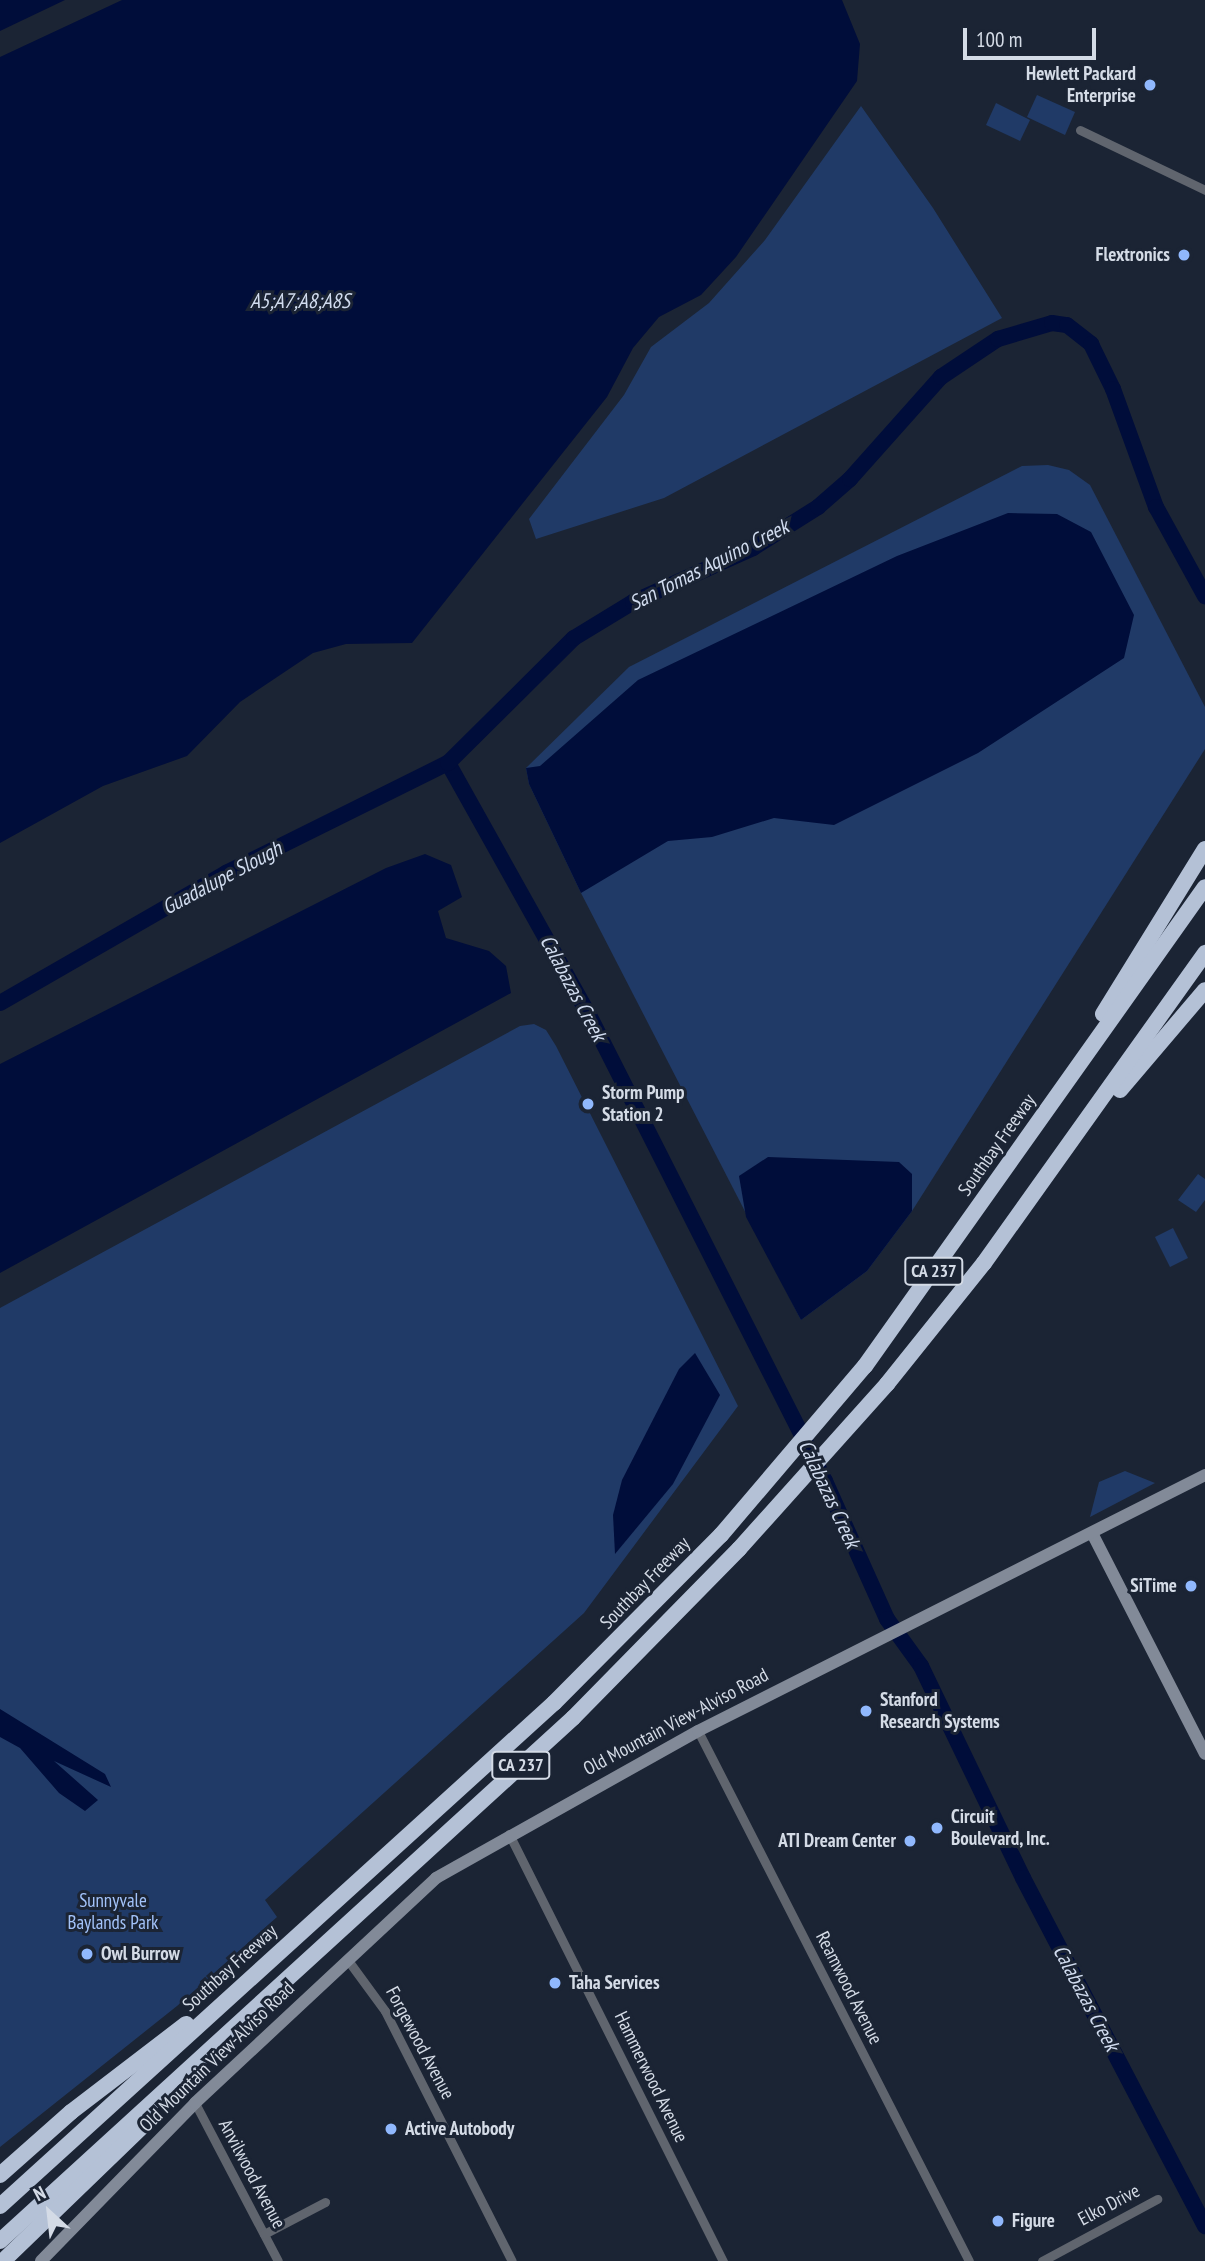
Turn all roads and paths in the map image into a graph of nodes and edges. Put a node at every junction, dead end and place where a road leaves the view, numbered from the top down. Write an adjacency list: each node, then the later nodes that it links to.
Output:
1 (1080, 130): 2 (street)
2 (1205, 190)
3 (1205, 849): 7 (highway)
4 (1205, 887): 7 (highway, Southbay Freeway / CA 237)
5 (1205, 953): 8 (highway, CA 237)
6 (1205, 990): 8 (highway)
7 (1046, 1112): 14 (highway, Southbay Freeway / CA 237)
8 (1033, 1198): 16 (highway, CA 237)
9 (1205, 1475): 10 (street, Old Mountain View-Alviso Road)
10 (1092, 1533): 11 (street, Old Mountain View-Alviso Road); 12 (street)
11 (698, 1731): 13 (street, Old Mountain View-Alviso Road); 31 (street, Reamwood Avenue)
12 (1205, 1754)
13 (509, 1833): 15 (street, Old Mountain View-Alviso Road); 30 (street, Hammerwood Avenue)
14 (282, 1949): 18 (highway); 21 (highway, Southbay Freeway / CA 237)
15 (347, 1959): 17 (street, Old Mountain View-Alviso Road); 29 (street, Forgewood Avenue)
16 (235, 2029): 22 (highway); 24 (highway, CA 237)
17 (195, 2103): 23 (street, Anvilwood Avenue); 27 (street, Old Mountain View-Alviso Road)
18 (0, 2173)
19 (1157, 2199): 32 (street, Elko Drive)
20 (325, 2203): 23 (street)
21 (0, 2206)
22 (38, 2231): 25 (highway); 26 (highway)
23 (264, 2234): 28 (street, Anvilwood Avenue)
24 (0, 2241)
25 (4, 2261)
26 (14, 2261)
27 (41, 2261)
28 (278, 2261)
29 (512, 2261)
30 (723, 2261)
31 (969, 2261)
32 (1041, 2261)

